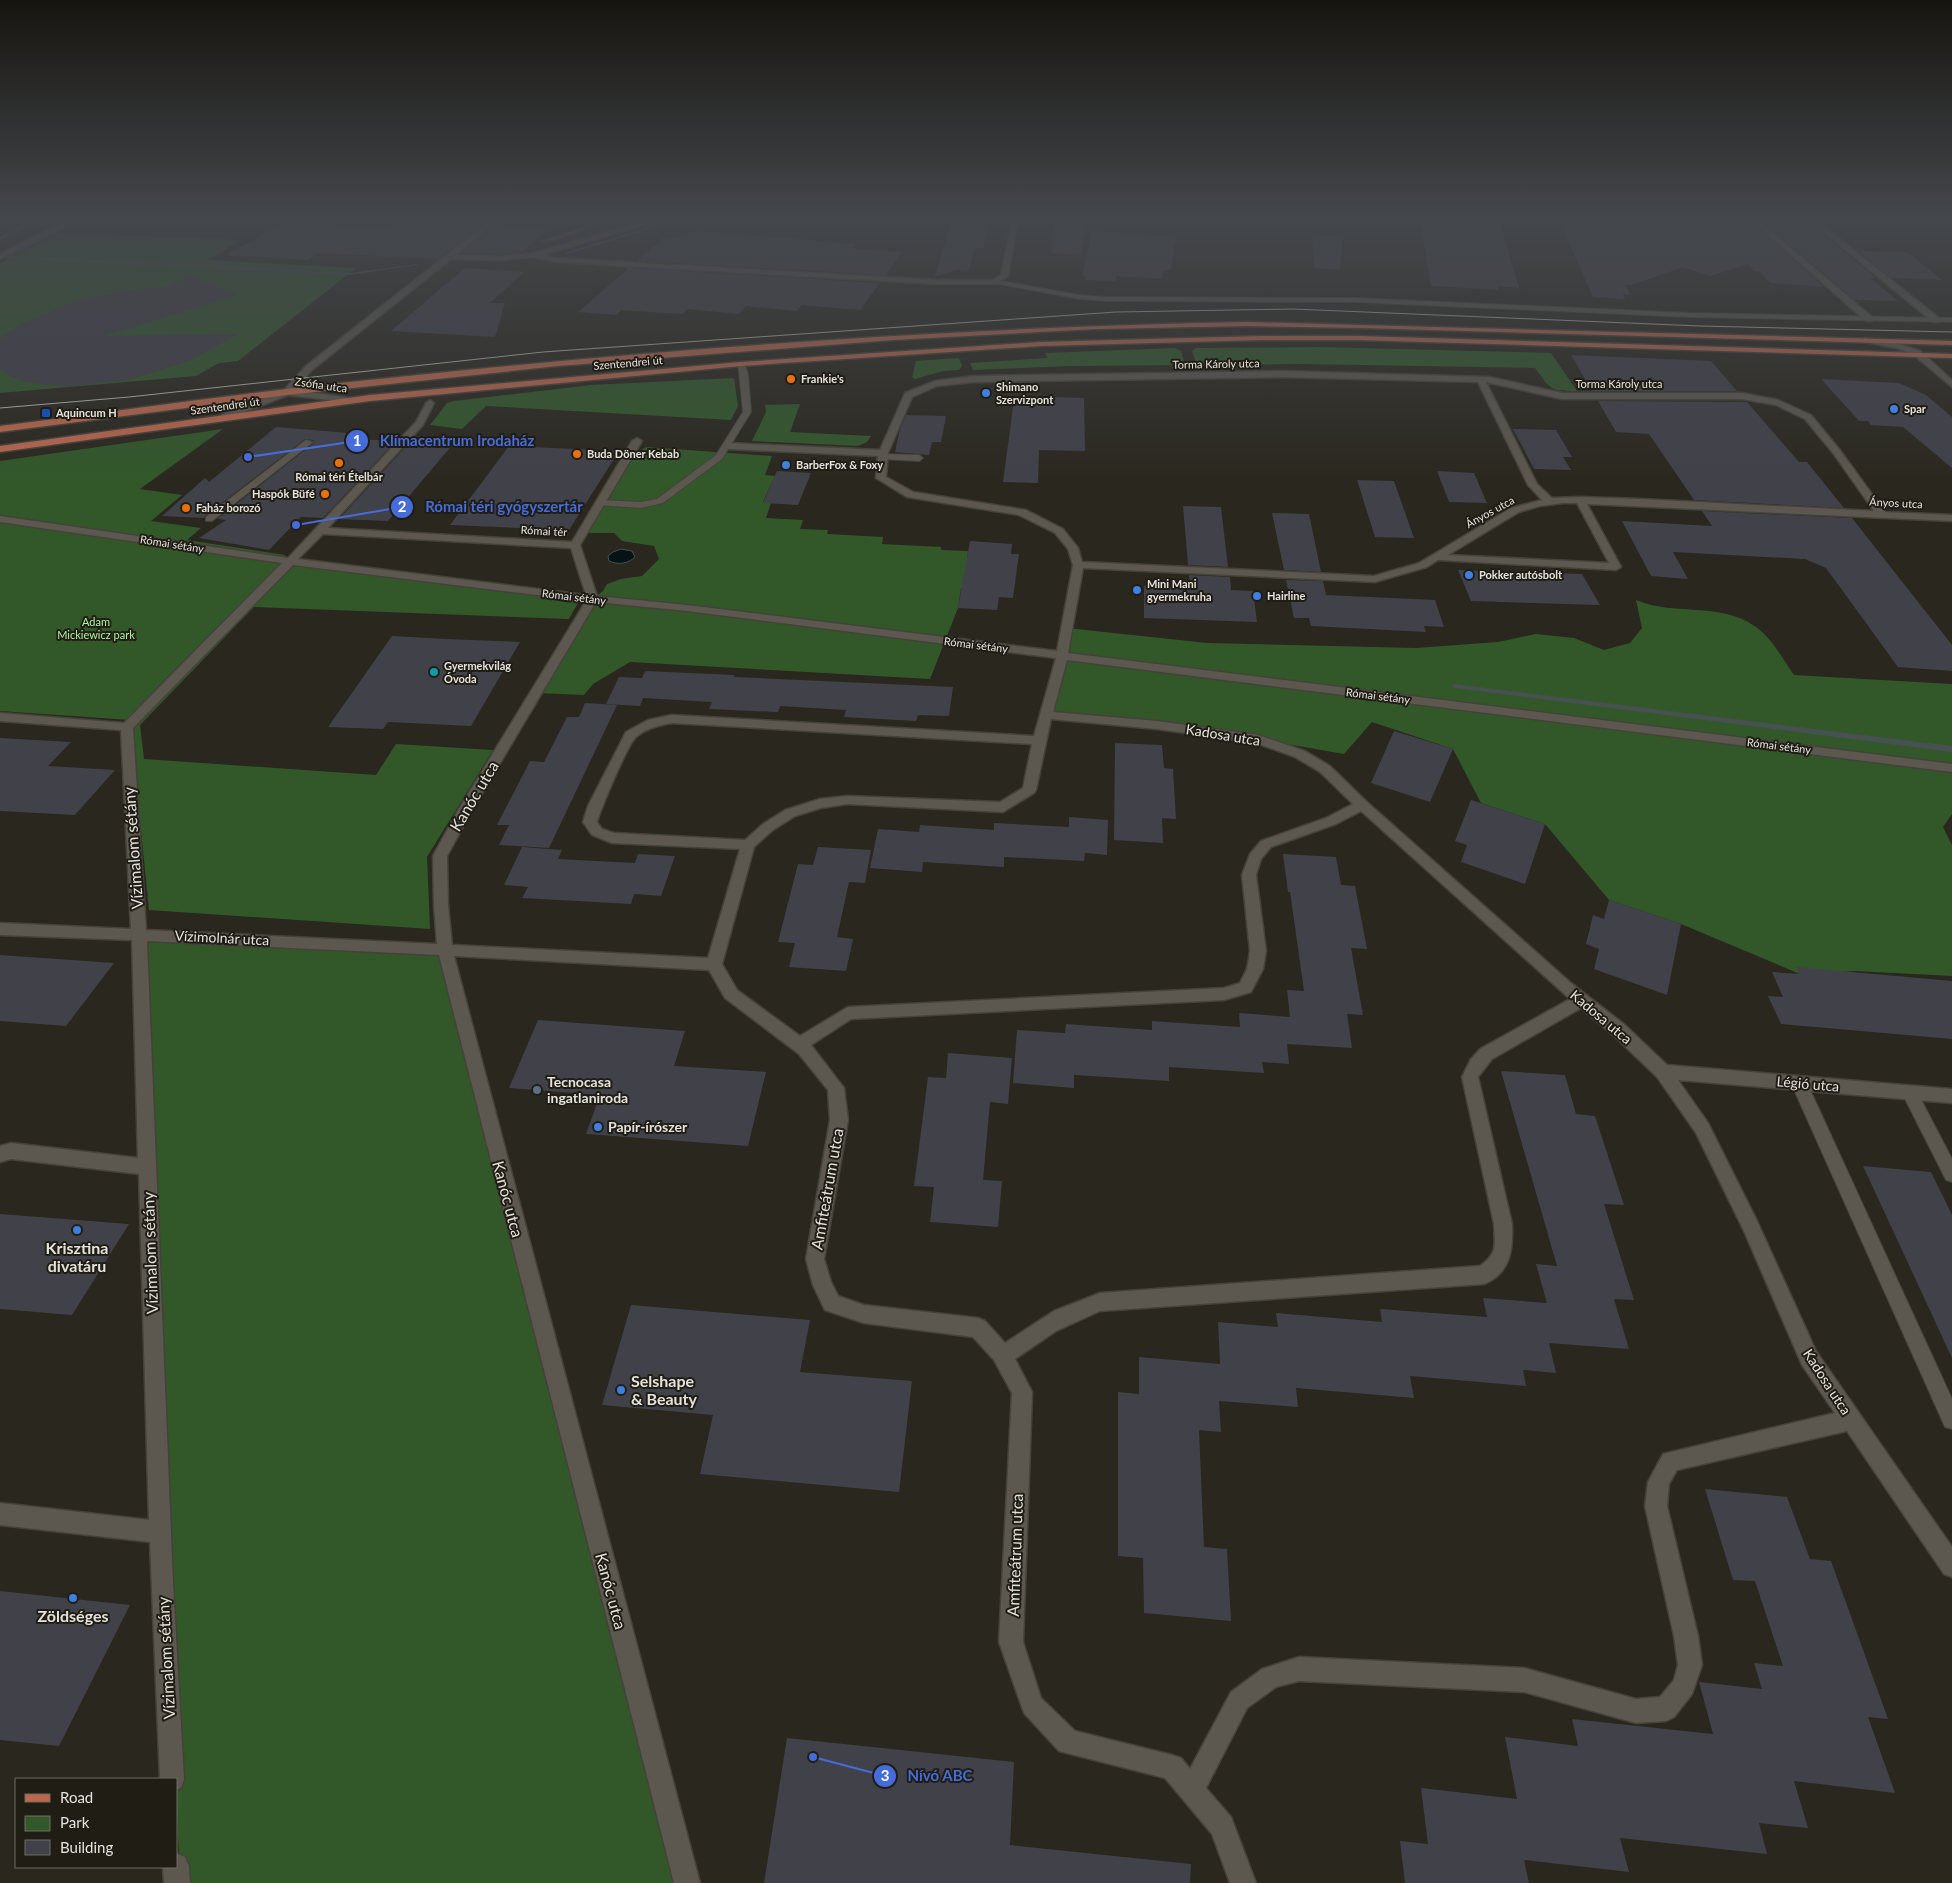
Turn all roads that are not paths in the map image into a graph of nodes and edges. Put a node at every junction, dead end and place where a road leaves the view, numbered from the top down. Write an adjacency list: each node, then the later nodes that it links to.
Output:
1 (385, 308): 16 (street, Zsófia utca)
2 (1498, 308): 5 (lane)
3 (1856, 308): 5 (street)
4 (1921, 308): 6 (street)
5 (1869, 319): 6 (lane)
6 (1936, 320): 7 (lane)
7 (1952, 320)
8 (1868, 340): 9 (main road, Szentendrei út); 11 (street); 16 (main road, Szentendrei út)
9 (1937, 342): 10 (main road, Szentendrei út); 11 (street)
10 (1952, 343)
11 (1921, 355): 12 (main road, Szentendrei út); 13 (main road, Szentendrei út); 15 (street)
12 (1952, 356)
13 (741, 364): 17 (main road, Szentendrei út); 23 (lane)
14 (1481, 380): 25 (street, Torma Károly utca); 28 (street); 30 (street, Torma Károly utca)
15 (1952, 384)
16 (287, 392): 17 (street, Zsófia utca); 19 (street, Zsófia utca); 20 (main road, Szentendrei út)
17 (351, 401): 19 (main road, Szentendrei út)
18 (430, 402): 34 (street)
19 (224, 417): 24 (main road, Szentendrei út)
20 (0, 428)
21 (636, 441): 29 (street, Római tér)
22 (309, 442): 33 (lane)
23 (728, 446): 25 (street); 29 (lane)
24 (0, 450)
25 (883, 455): 26 (lane); 38 (street, Torma Károly utca)
26 (919, 458)
27 (1580, 500): 28 (street, Ányos utca); 30 (street, Ányos utca); 36 (street)
28 (1550, 502): 36 (street, Ányos utca)
29 (600, 503): 35 (street, Római tér)
30 (1882, 515): 31 (street, Ányos utca)
31 (1952, 518)
32 (0, 519): 37 (street, Római sétány)
33 (209, 519)
34 (320, 530): 35 (street, Római tér); 37 (street)
35 (575, 545): 39 (street)
36 (1435, 558): 38 (street, Ányos utca)
37 (289, 562): 39 (street, Római sétány); 43 (street)
38 (1078, 565): 40 (street)
39 (593, 599): 40 (street, Római sétány); 50 (street, Kanóc utca)
40 (1062, 656): 41 (street); 45 (street, Római sétány)
41 (1047, 715): 44 (street); 46 (street, Kadosa utca)
42 (0, 717): 43 (street)
43 (126, 727): 49 (street, Vízimalom sétány)
44 (1039, 740): 47 (street); 47 (street)
45 (1952, 768)
46 (1362, 805): 52 (street, Kadosa utca); 53 (street)
47 (748, 845): 51 (street)
48 (0, 929): 49 (street, Vízimolnár utca)
49 (139, 934): 50 (street, Vízimolnár utca); 59 (street, Vízimalom sétány)
50 (445, 949): 51 (street, Vízimolnár utca); 71 (street, Kanóc utca)
51 (714, 964): 53 (street, Amfiteátrum utca)
52 (1582, 1000): 54 (street, Kadosa utca); 61 (street)
53 (799, 1046): 61 (street, Amfiteátrum utca)
54 (1663, 1072): 55 (street, Légió utca); 62 (street, Kadosa utca)
55 (1799, 1084): 56 (street, Légió utca); 63 (lane)
56 (1910, 1093): 57 (street, Légió utca); 60 (lane)
57 (1952, 1096)
58 (0, 1154): 59 (street)
59 (147, 1167): 65 (street, Vízimalom sétány)
60 (1952, 1175)
61 (1003, 1356): 68 (street, Amfiteátrum utca)
62 (1852, 1420): 66 (street, Kadosa utca); 68 (street)
63 (1952, 1420)
64 (0, 1514): 65 (street)
65 (160, 1532): 67 (street, Vízimalom sétány)
66 (1952, 1566)
67 (172, 1778)
68 (1192, 1790): 72 (street, Amfiteátrum utca)
69 (176, 1868): 70 (street)
70 (177, 1883)
71 (687, 1883)
72 (1243, 1883)

